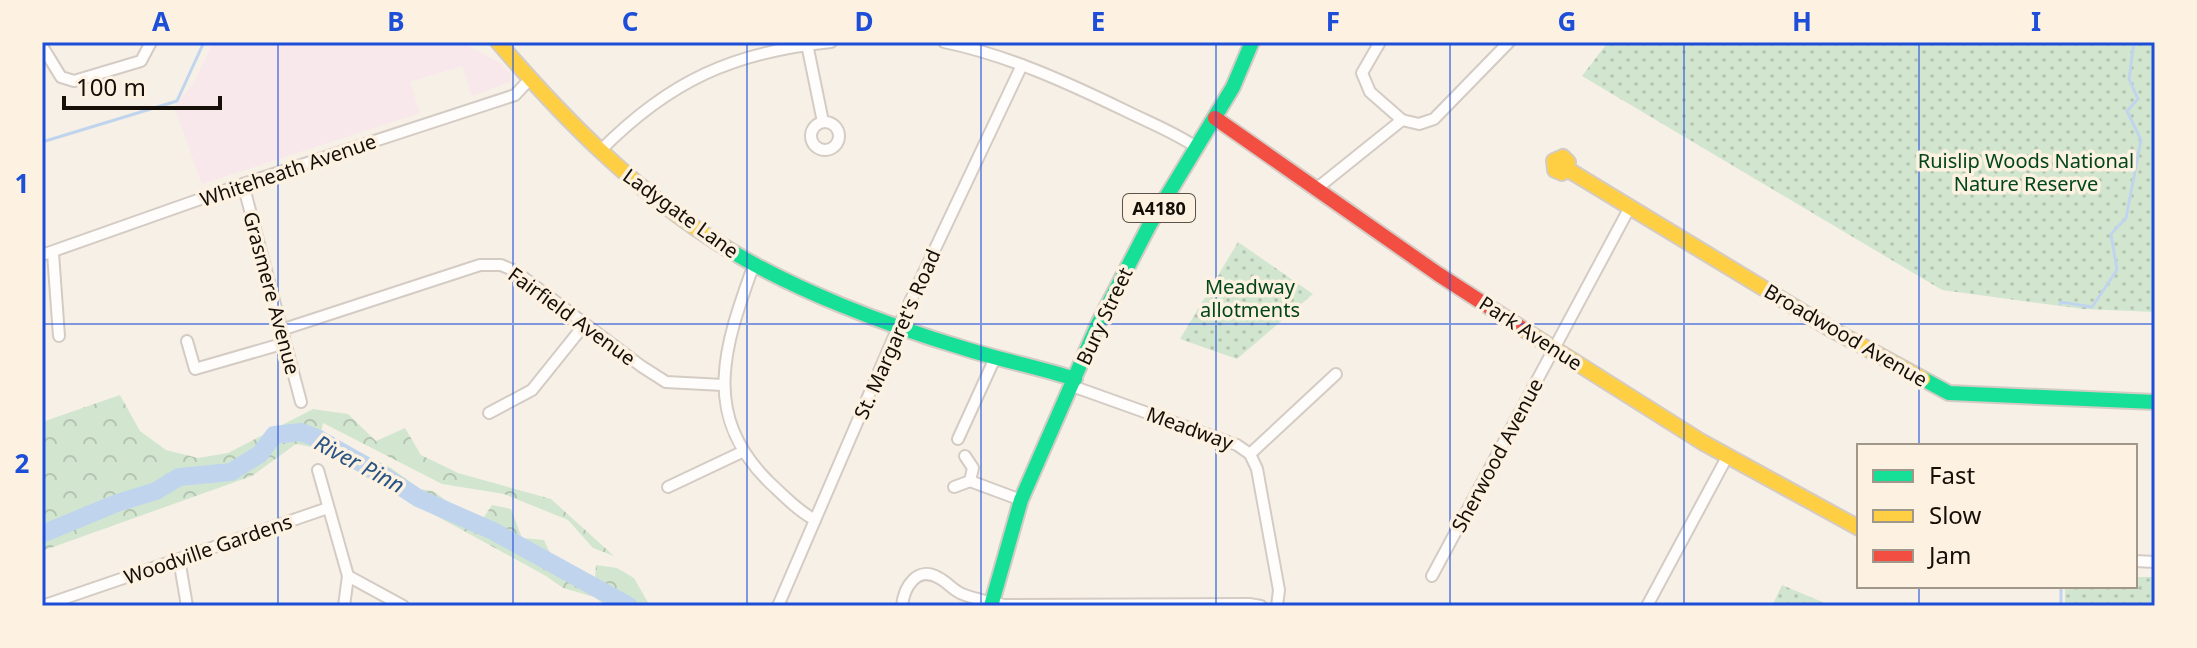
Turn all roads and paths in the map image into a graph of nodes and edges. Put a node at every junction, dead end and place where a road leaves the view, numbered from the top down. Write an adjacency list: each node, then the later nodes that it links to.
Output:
1 (151, 42): 9 (street)
2 (498, 42): 11 (street, Ladygate Lane)
3 (831, 42): 8 (street)
4 (944, 42): 10 (street)
5 (1252, 42): 12 (street, Bury Street / A4180)
6 (1380, 42): 13 (street)
7 (1509, 42): 13 (street)
8 (807, 44): 14 (street); 16 (street)
9 (42, 46)
10 (1022, 65): 15 (street); 24 (street, St. Margaret's Road)
11 (529, 80): 16 (street, Ladygate Lane); 18 (street, Whiteheath Avenue)
12 (1215, 118): 15 (street, Bury Street / A4180); 19 (street, Park Avenue)
13 (1402, 120): 19 (street)
14 (823, 122)
15 (1196, 147): 32 (street, Bury Street / A4180)
16 (600, 151): 22 (street, Ladygate Lane)
17 (1567, 169): 20 (street, Broadwood Avenue)
18 (243, 184): 21 (street, Whiteheath Avenue); 25 (street, Grasmere Avenue)
19 (1316, 189): 29 (street, Park Avenue)
20 (1630, 207): 29 (street, Sherwood Avenue); 35 (street, Broadwood Avenue)
21 (48, 254): 26 (street)
22 (754, 264): 24 (street, Ladygate Lane); 33 (street)
23 (585, 324): 25 (street, Fairfield Avenue); 33 (street, Fairfield Avenue); 36 (street)
24 (899, 325): 30 (street, Ladygate Lane); 48 (street, St. Margaret's Road)
25 (281, 330): 28 (street, Grasmere Avenue)
26 (59, 336)
27 (187, 341): 28 (street)
28 (285, 343): 34 (street, Grasmere Avenue)
29 (1554, 349): 41 (street, Park Avenue); 52 (street, Sherwood Avenue)
30 (995, 358): 32 (street, Ladygate Lane); 37 (street)
31 (1336, 374): 39 (street)
32 (1073, 383): 39 (street, Meadway); 46 (street, Bury Street / A4180)
33 (723, 385): 38 (street)
34 (301, 402)
35 (2155, 402)
36 (489, 413)
37 (958, 439)
38 (742, 452): 44 (street); 48 (street)
39 (1250, 454): 61 (street, Meadway)
40 (965, 456): 43 (street)
41 (1727, 457): 49 (street, Park Avenue); 62 (street)
42 (318, 470): 47 (street)
43 (970, 481): 45 (street); 46 (street)
44 (668, 487)
45 (954, 487)
46 (1021, 500): 53 (street, Bury Street / A4180)
47 (328, 508): 50 (street, Woodville Gardens); 51 (street)
48 (815, 520): 58 (street, St. Margaret's Road)
49 (1857, 527)
50 (179, 559): 54 (street, Woodville Gardens); 55 (street)
51 (348, 576): 56 (street); 57 (street)
52 (1432, 576)
53 (991, 604): 59 (street); 60 (street)
54 (42, 606)
55 (187, 606)
56 (344, 606)
57 (403, 606)
58 (778, 606)
59 (902, 606)
60 (1261, 606)
61 (1277, 606)
62 (1647, 606)

